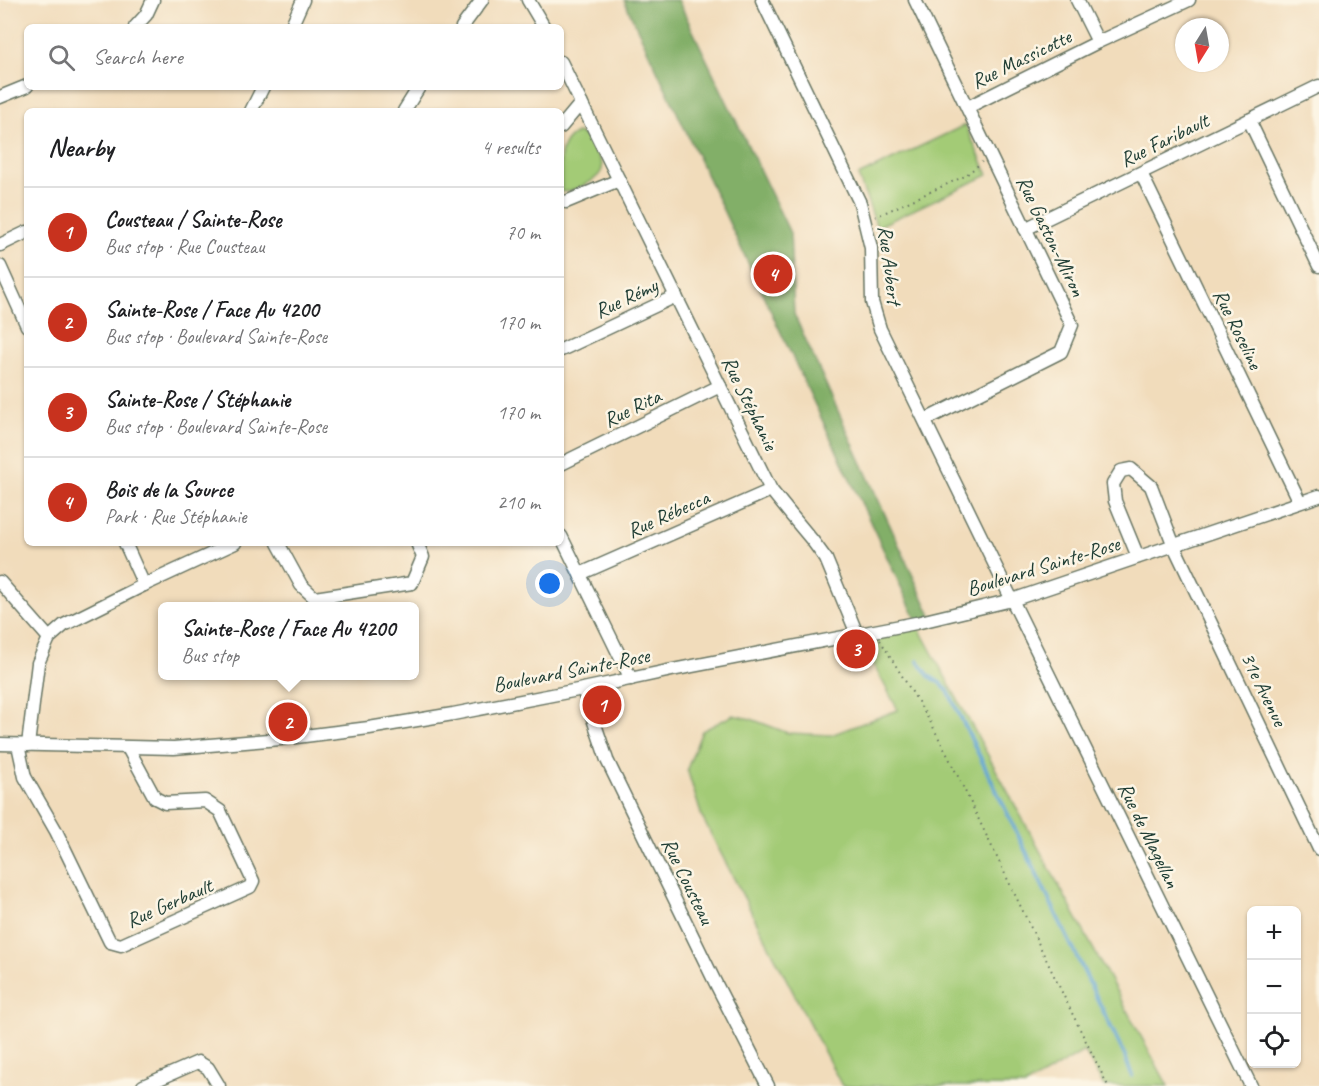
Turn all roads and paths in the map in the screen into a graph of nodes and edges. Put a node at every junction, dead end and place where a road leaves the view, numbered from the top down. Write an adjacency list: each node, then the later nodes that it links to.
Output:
1 (153, 0): 9 (street)
2 (303, 0): 10 (street)
3 (482, 0): 11 (street)
4 (528, 0): 12 (street)
5 (762, 0): 30 (street, Rue Aubert)
6 (915, 0): 21 (street, Rue Gaston-Miron)
7 (1077, 0): 13 (street)
8 (1189, 0): 13 (street, Rue Massicotte)
9 (138, 24)
10 (292, 24)
11 (464, 24)
12 (542, 24)
13 (1098, 42): 21 (street, Rue Massicotte)
14 (564, 68): 20 (street, Rue Stéphanie)
15 (1319, 86): 24 (street, Rue Faribault)
16 (24, 87): 19 (street)
17 (262, 90): 22 (street)
18 (416, 90): 23 (street)
19 (0, 97)
20 (581, 103): 25 (street); 28 (street, Rue Stéphanie)
21 (968, 107): 26 (street, Rue Gaston-Miron)
22 (252, 108)
23 (407, 108)
24 (1249, 120): 27 (street, Rue Faribault); 35 (street)
25 (564, 123)
26 (990, 155): 30 (path); 31 (street, Rue Gaston-Miron)
27 (1141, 172): 31 (street, Rue Faribault); 44 (street, Rue Roseline)
28 (619, 180): 29 (street); 36 (street, Rue Stéphanie)
29 (564, 202)
30 (865, 222): 40 (street, Rue Aubert)
31 (1025, 229): 40 (street, Rue Gaston-Miron)
32 (24, 233): 33 (street)
33 (0, 245)
34 (0, 266): 37 (street)
35 (1319, 266)
36 (676, 296): 38 (street, Rue Rémy); 39 (street, Rue Stéphanie)
37 (24, 319)
38 (564, 349)
39 (720, 386): 41 (street, Rue Rita); 42 (street, Rue Stéphanie)
40 (925, 420): 55 (street, Rue Aubert)
41 (564, 463)
42 (771, 490): 52 (street, Rue Rébecca); 57 (street, Rue Stéphanie)
43 (1319, 496): 44 (street, Boulevard Sainte-Rose)
44 (1300, 502): 50 (street, Boulevard Sainte-Rose)
45 (564, 542): 52 (street)
46 (126, 546): 54 (street)
47 (228, 546): 54 (street)
48 (280, 546): 49 (street)
49 (418, 546)
50 (1174, 546): 51 (street, Boulevard Sainte-Rose); 51 (street, Boulevard Sainte-Rose); 64 (street, 31e Avenue)
51 (1138, 557): 55 (street, Boulevard Sainte-Rose)
52 (580, 574): 59 (street)
53 (0, 582): 58 (street)
54 (144, 585): 58 (street)
55 (1012, 600): 56 (street, Boulevard Sainte-Rose); 69 (street, Rue de Magellan)
56 (875, 631): 57 (street, Boulevard Sainte-Rose); 68 (path)
57 (857, 634): 59 (street, Boulevard Sainte-Rose)
58 (49, 638): 62 (street)
59 (631, 679): 60 (street, Boulevard Sainte-Rose)
60 (583, 689): 63 (street, Boulevard Sainte-Rose); 67 (street, Rue Cousteau)
61 (0, 744): 62 (street, Boulevard Sainte-Rose)
62 (23, 745): 63 (street, Boulevard Sainte-Rose); 63 (street, Rue Gerbault)
63 (128, 748)
64 (1319, 849)
65 (143, 1086): 66 (street)
66 (219, 1086)
67 (768, 1086)
68 (1108, 1086)
69 (1251, 1086)

